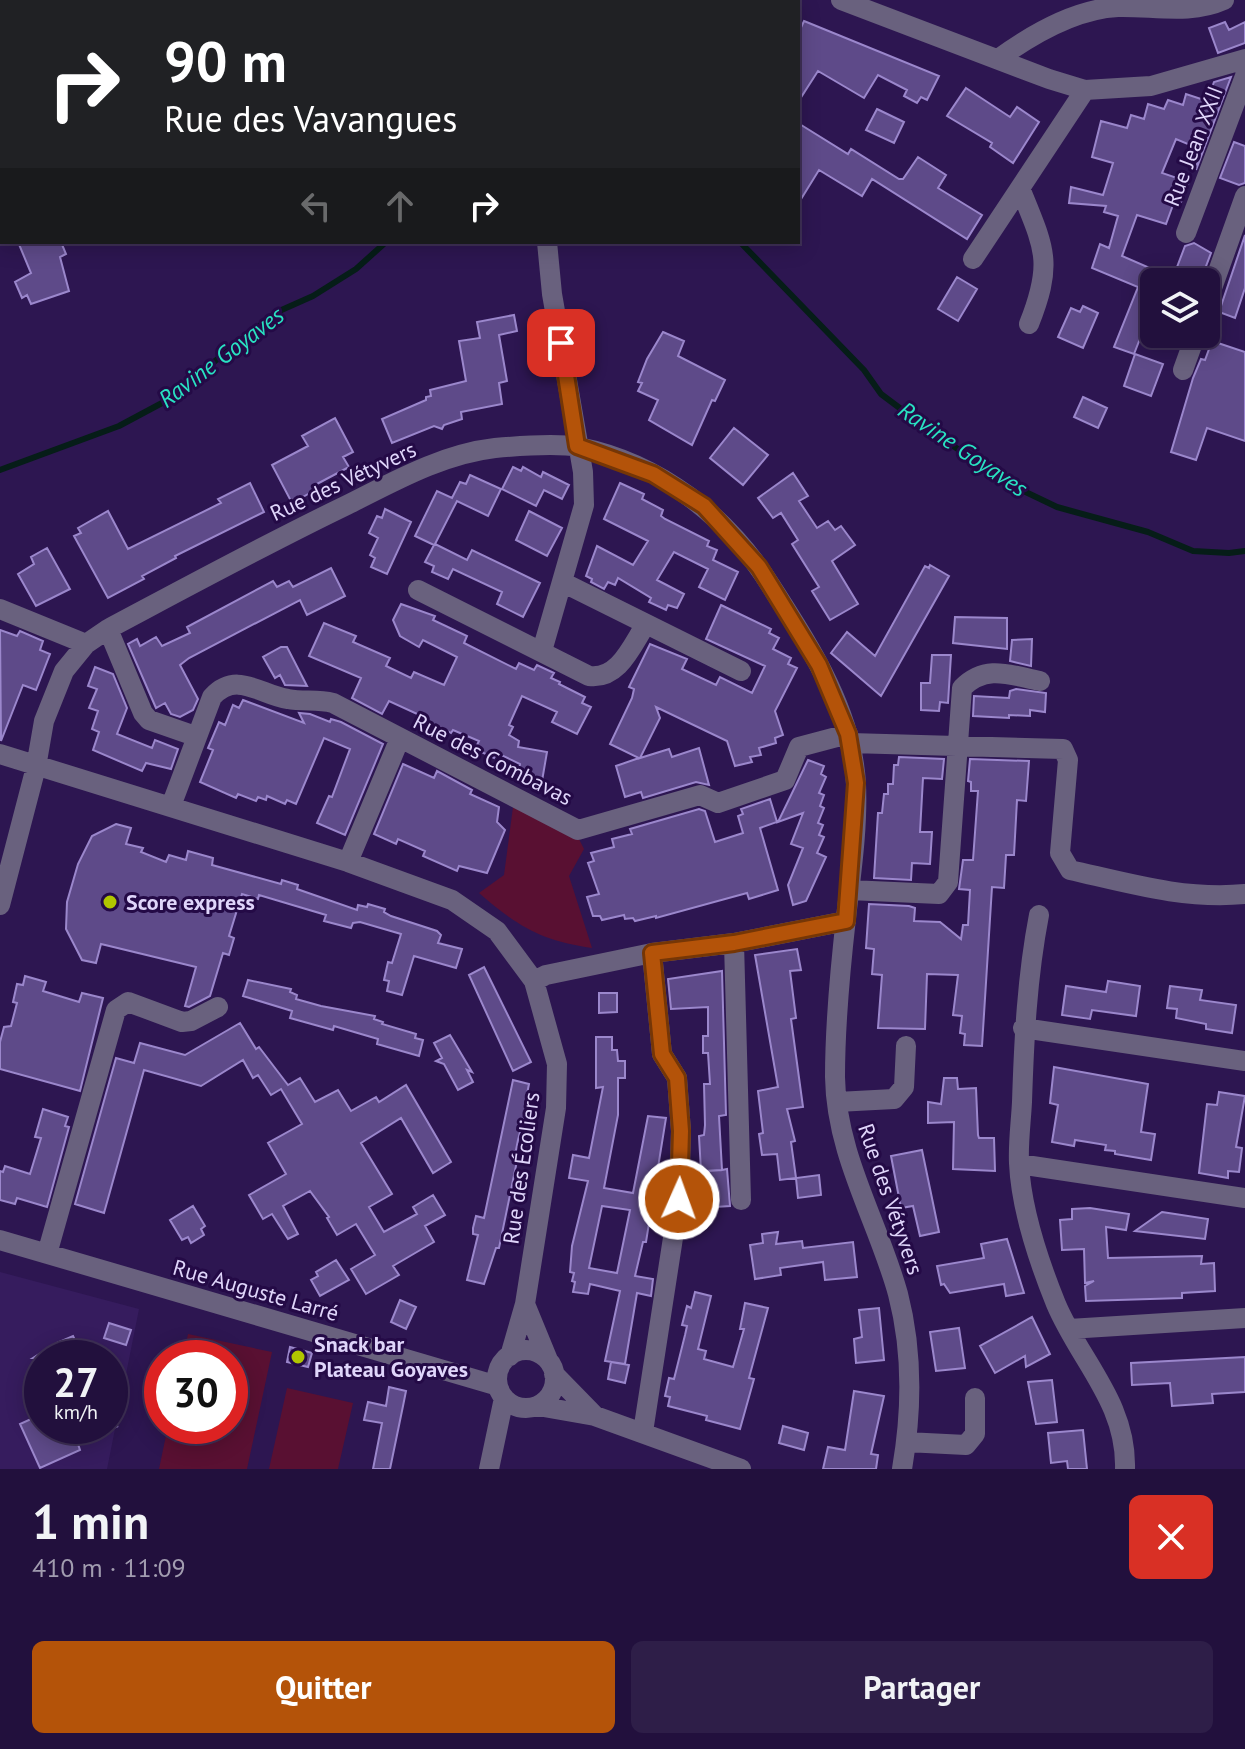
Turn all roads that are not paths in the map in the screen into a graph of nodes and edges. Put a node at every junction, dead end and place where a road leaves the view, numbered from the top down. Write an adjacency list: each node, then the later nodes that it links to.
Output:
1 (841, 0): 3 (street, Rue Jean XXII)
2 (1224, 0): 4 (street)
3 (867, 4): 4 (street, Rue Jean XXII)
4 (998, 59): 7 (street, Rue Jean XXII)
5 (1245, 59): 7 (street, Rue Jean XXII)
6 (1245, 76): 10 (street, Rue Jean XXII)
7 (1085, 90): 8 (street)
8 (1020, 188): 12 (street); 14 (street)
9 (1245, 196): 13 (street)
10 (1186, 233)
11 (547, 244): 17 (street)
12 (973, 259)
13 (1219, 268)
14 (1029, 324)
15 (1191, 348): 16 (street)
16 (1183, 370)
17 (577, 446): 18 (street); 22 (street, Rue des Vétyvers); 29 (street, Rue des Vétyvers)
18 (564, 583): 21 (street); 24 (street)
19 (418, 590): 24 (street)
20 (0, 609): 23 (street)
21 (646, 624): 24 (street); 25 (street)
22 (108, 629): 23 (street, Rue des Vétyvers); 27 (street)
23 (86, 644): 32 (street, Rue des Vétyvers)
24 (542, 651)
25 (741, 671)
26 (1040, 681): 30 (street)
27 (195, 736): 28 (street, Rue des Combavas); 33 (street, Rue des Combavas)
28 (400, 738): 29 (street, Rue des Combavas); 34 (street)
29 (849, 739): 30 (street); 35 (street, Rue des Vétyvers)
30 (956, 745): 35 (street); 36 (street)
31 (0, 754): 32 (street, Rue des Écoliers)
32 (36, 767): 33 (street, Rue des Écoliers); 37 (street, Rue des Vétyvers)
33 (171, 806): 34 (street, Rue des Écoliers)
34 (348, 862): 42 (street, Rue des Écoliers)
35 (849, 890): 39 (street, Rue des Vétyvers)
36 (1245, 894)
37 (0, 905)
38 (1039, 915): 44 (street)
39 (846, 921): 40 (street); 47 (street, Rue des Vétyvers)
40 (734, 943): 41 (street); 50 (street)
41 (652, 953): 42 (street); 62 (street)
42 (534, 981): 53 (street, Rue des Écoliers)
43 (218, 1007): 52 (street)
44 (1023, 1028): 46 (street); 48 (street)
45 (906, 1046): 47 (street)
46 (1245, 1061)
47 (837, 1102): 63 (street, Rue des Vétyvers)
48 (1019, 1164): 49 (street); 55 (street)
49 (1245, 1198)
50 (741, 1200)
51 (0, 1240): 52 (street, Rue Auguste Larré)
52 (47, 1254): 58 (street, Rue Auguste Larré)
53 (525, 1304): 56 (street, Rue des Écoliers); 57 (street)
54 (1245, 1318): 55 (street)
55 (1069, 1329): 68 (street)
56 (510, 1356): 57 (street); 58 (street)
57 (551, 1367): 60 (street); 61 (street)
58 (501, 1392): 60 (street); 64 (street)
59 (975, 1398): 63 (street)
60 (532, 1407): 61 (street); 64 (street)
61 (595, 1416): 62 (street)
62 (643, 1432): 66 (street)
63 (906, 1442): 67 (street, Rue des Vétyvers)
64 (495, 1443): 65 (street)
65 (489, 1469)
66 (741, 1469)
67 (902, 1469)
68 (1125, 1469)

